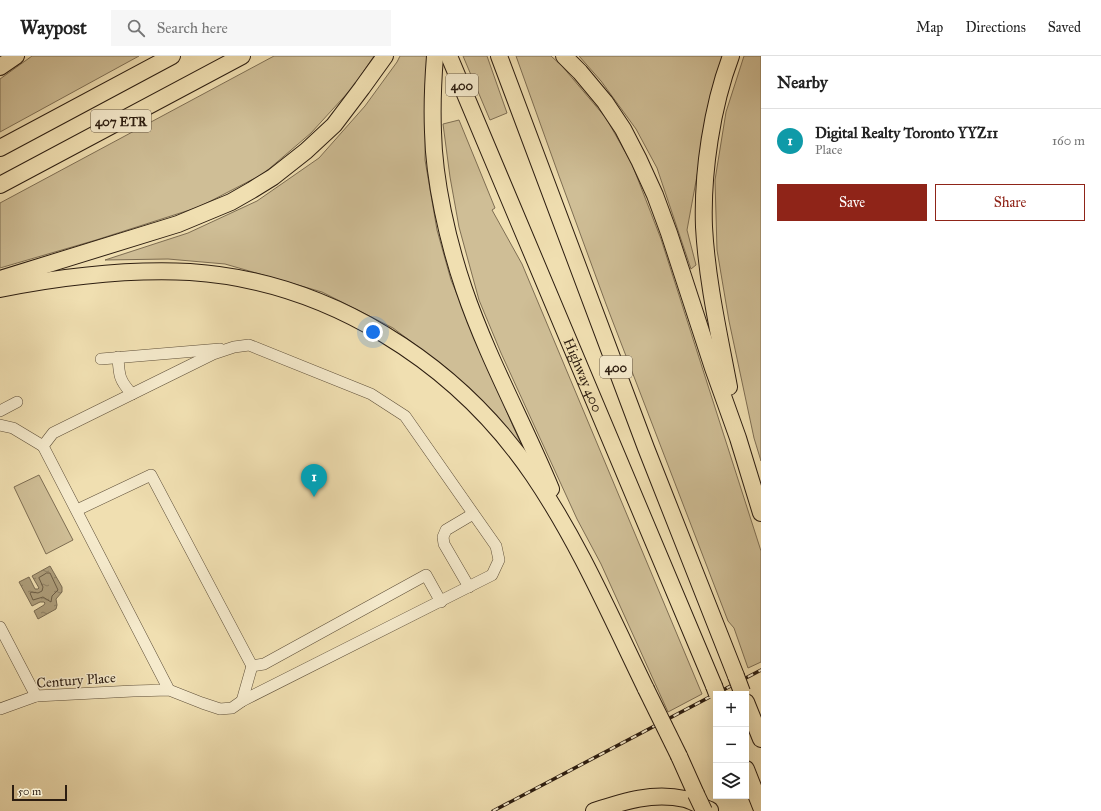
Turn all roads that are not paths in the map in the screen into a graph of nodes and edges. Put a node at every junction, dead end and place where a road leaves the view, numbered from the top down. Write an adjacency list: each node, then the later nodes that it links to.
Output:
1 (16, 56): 10 (highway)
2 (172, 56): 11 (highway, 407 ETR)
3 (242, 56): 12 (highway, 407 ETR)
4 (384, 56): 13 (highway)
5 (435, 56): 27 (highway)
6 (449, 56): 33 (highway, Highway 400 / 400)
7 (499, 56): 34 (highway, 400, bridge)
8 (564, 56): 22 (highway)
9 (731, 56): 22 (highway)
10 (0, 67)
11 (0, 148)
12 (0, 185)
13 (0, 279)
14 (0, 289): 27 (highway)
15 (234, 347): 16 (street); 18 (street); 26 (street)
16 (118, 357): 17 (street); 18 (street)
17 (101, 360)
18 (132, 394): 23 (street)
19 (17, 402): 20 (street)
20 (0, 411)
21 (0, 425): 23 (street)
22 (738, 438): 25 (highway)
23 (43, 446): 24 (street)
24 (77, 510): 31 (street); 32 (street)
25 (761, 513)
26 (473, 514): 28 (street); 28 (street)
27 (577, 550): 43 (highway, bridge)
28 (469, 587): 29 (street)
29 (441, 602): 31 (street); 36 (street)
30 (0, 627): 35 (street)
31 (252, 666): 36 (street)
32 (169, 690): 35 (street, Century Place); 36 (street)
33 (715, 690)
34 (742, 691)
35 (36, 696): 37 (street, Century Place)
36 (242, 701)
37 (0, 709)
38 (749, 709): 39 (highway, 400)
39 (761, 739)
40 (749, 777): 41 (highway)
41 (761, 807)
42 (594, 811): 44 (highway)
43 (704, 811)
44 (712, 811)

